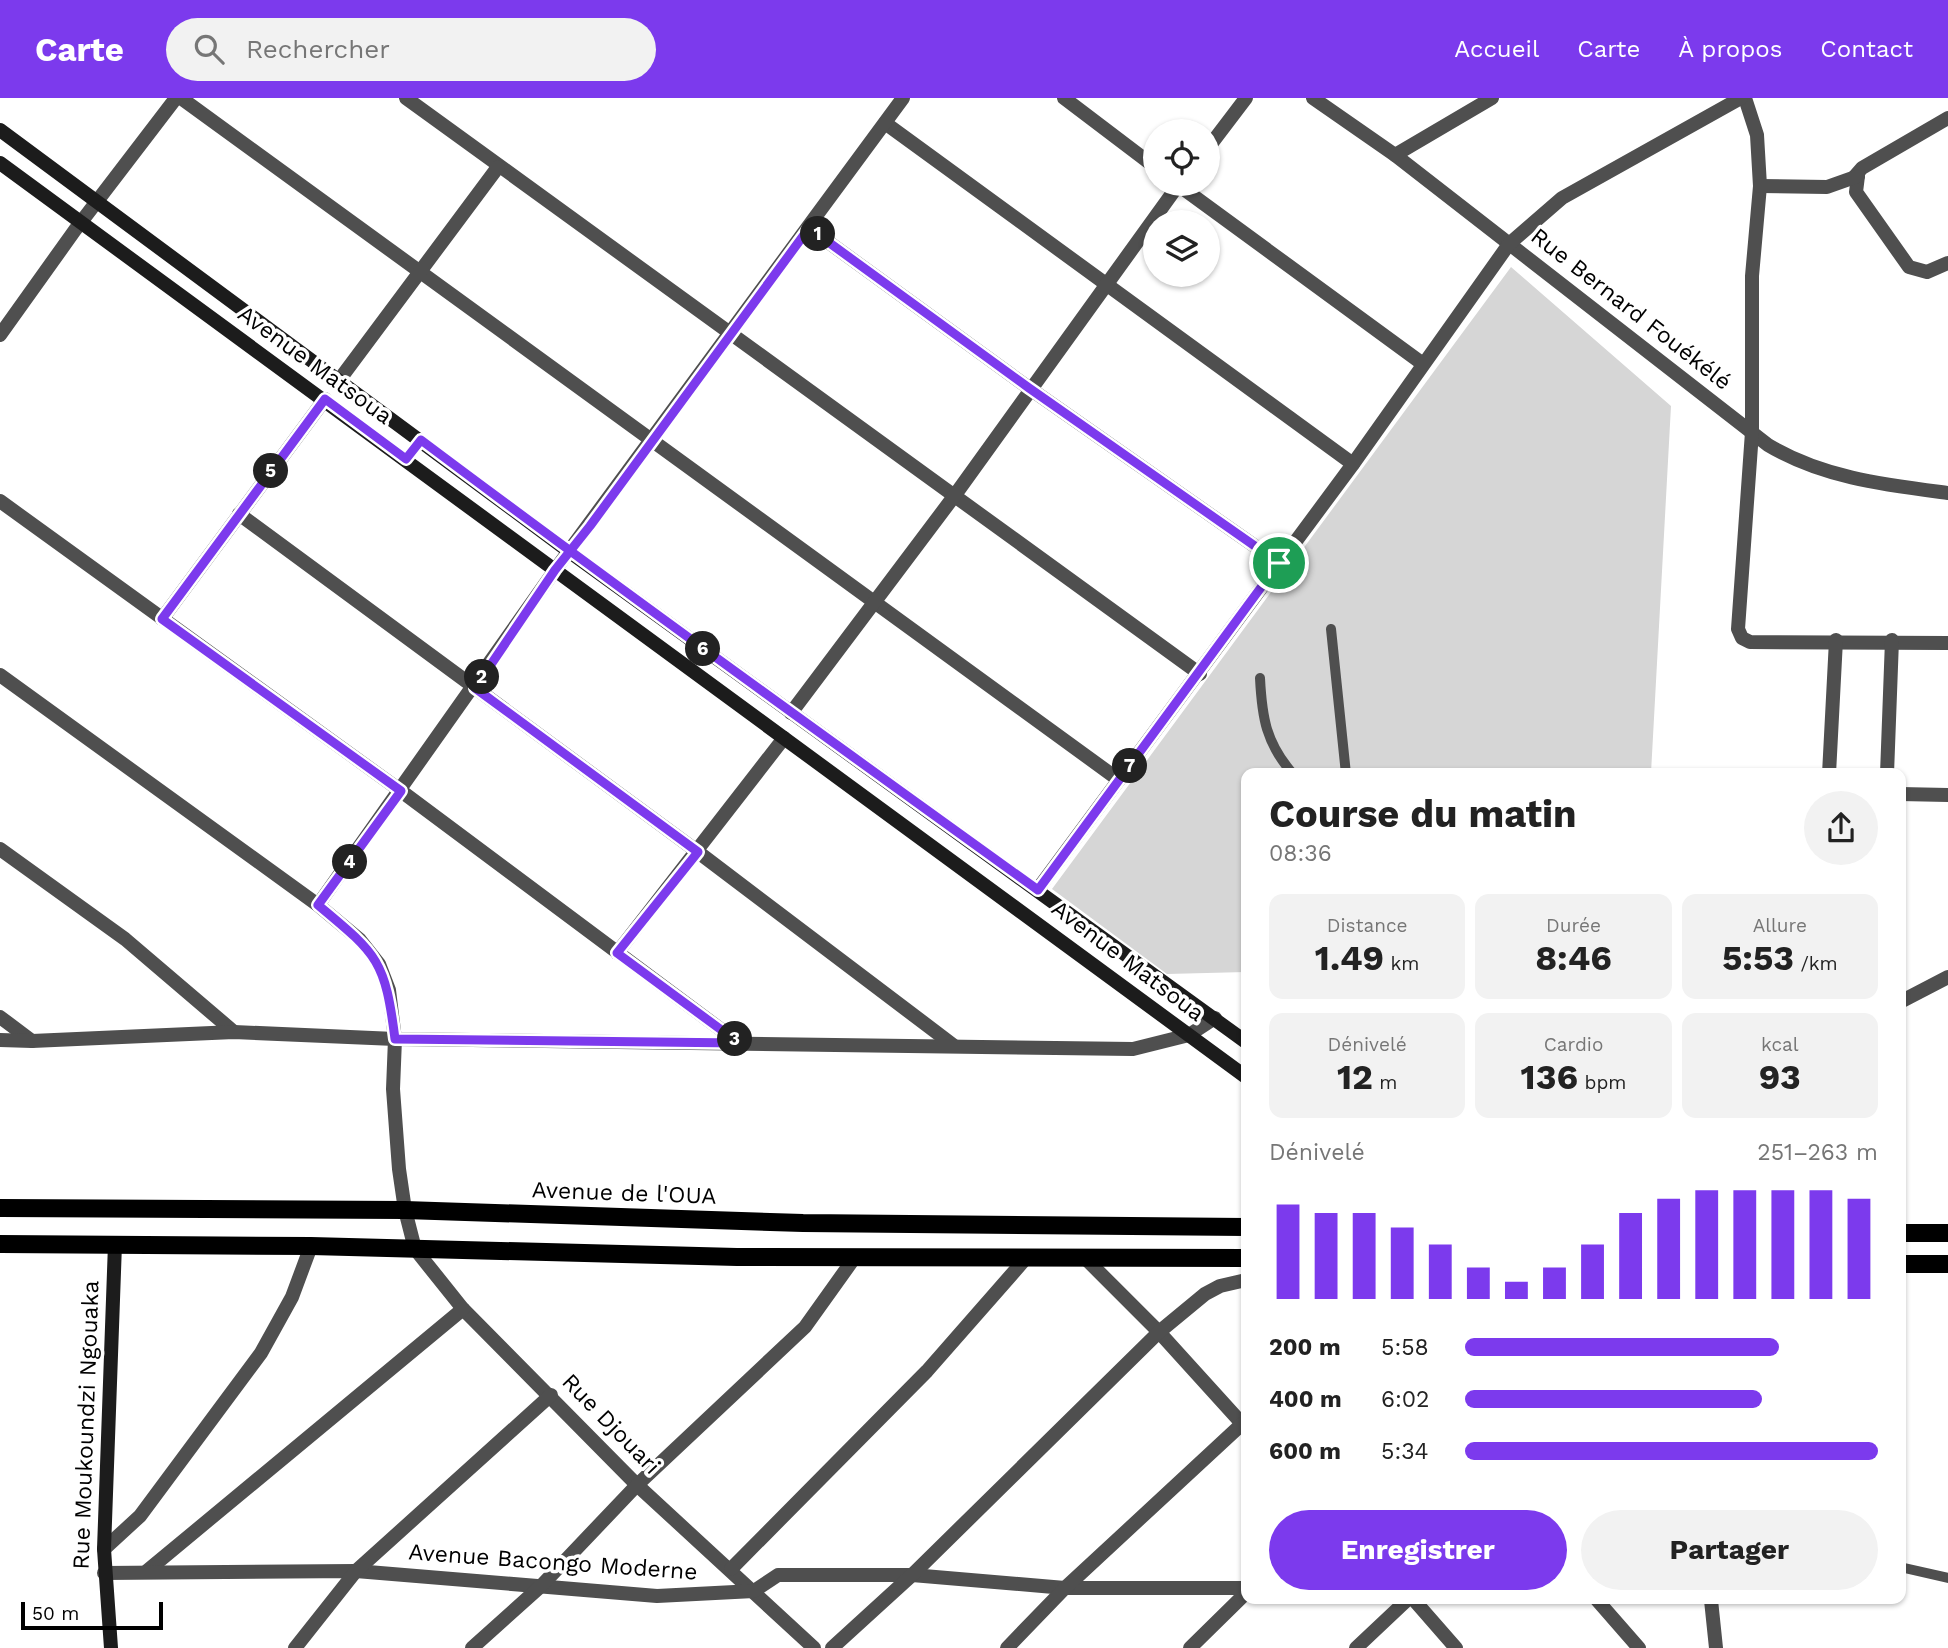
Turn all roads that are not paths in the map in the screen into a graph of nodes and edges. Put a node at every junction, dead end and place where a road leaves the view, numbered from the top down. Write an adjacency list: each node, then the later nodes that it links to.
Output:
1 (179, 98): 21 (street); 26 (street)
2 (406, 98): 16 (street)
3 (903, 98): 10 (street)
4 (1064, 98): 14 (street)
5 (1246, 98): 12 (street)
6 (1313, 98): 13 (street, Rue Bernard Fouékélé)
7 (1492, 98): 13 (street)
8 (1743, 98): 18 (street); 24 (street)
9 (1948, 118): 17 (street)
10 (885, 123): 23 (street); 27 (street)
11 (0, 131): 21 (street, Avenue Matsoua)
12 (1220, 132)
13 (1395, 155): 24 (street, Rue Bernard Fouékélé)
14 (1143, 158)
15 (0, 163): 22 (street, Avenue Matsoua)
16 (498, 167): 26 (street); 28 (street)
17 (1858, 176): 18 (street); 25 (street)
18 (1760, 186): 34 (street)
19 (1169, 196): 27 (street)
20 (1194, 196): 30 (street)
21 (96, 203): 22 (street); 31 (street, Avenue Matsoua)
22 (79, 223): 29 (street); 33 (street, Avenue Matsoua)
23 (809, 228): 28 (street); 32 (street)
24 (1509, 244): 30 (street); 34 (street, Rue Bernard Fouékélé)
25 (1948, 263)
26 (421, 273): 31 (street); 36 (street)
27 (1105, 284): 32 (street); 38 (street)
28 (731, 334): 36 (street); 40 (street)
29 (0, 335)
30 (1423, 364): 38 (street)
31 (340, 379): 35 (street, Avenue Matsoua)
32 (1029, 388): 40 (street); 44 (street)
33 (325, 399): 37 (street, Avenue Matsoua); 42 (street)
34 (1752, 432): 39 (street, Rue Bernard Fouékélé); 49 (street)
35 (421, 440): 37 (street); 43 (street, Avenue Matsoua)
36 (652, 441): 43 (street); 46 (street)
37 (406, 459): 45 (street, Avenue Matsoua)
38 (1353, 464): 44 (street)
39 (1948, 493)
40 (955, 495): 46 (street); 52 (street)
41 (0, 501): 47 (street)
42 (239, 514): 47 (street); 55 (street)
43 (570, 552): 45 (street); 56 (street, Avenue Matsoua)
44 (1279, 563): 52 (street)
45 (555, 570): 55 (street); 57 (street, Avenue Matsoua)
46 (874, 602): 56 (street); 62 (street)
47 (162, 619): 63 (street)
48 (1331, 629): 59 (lane)
49 (1836, 640): 50 (street); 60 (street)
50 (1892, 640): 51 (street); 61 (street)
51 (1948, 643)
52 (1200, 674): 62 (street)
53 (0, 675): 69 (street, Rue Djouari)
54 (1259, 678): 58 (lane)
55 (475, 688): 63 (street); 67 (street)
56 (791, 713): 68 (street, Avenue Matsoua)
57 (784, 738): 67 (street); 76 (street, Avenue Matsoua)
58 (1288, 768)
59 (1345, 768)
60 (1829, 768)
61 (1887, 768)
62 (1119, 780): 68 (street)
63 (401, 791): 69 (street); 70 (street)
64 (1906, 794): 65 (street)
65 (1948, 795)
66 (0, 849): 75 (street)
67 (698, 852): 70 (street); 82 (street)
68 (1038, 890): 74 (street, Avenue Matsoua)
69 (318, 905): 78 (street, Rue Djouari)
70 (617, 953): 81 (street)
71 (1948, 977): 72 (street)
72 (1906, 999)
73 (0, 1017): 80 (street)
74 (1215, 1018): 76 (street); 77 (street, Avenue Matsoua)
75 (234, 1032): 78 (street); 80 (street)
76 (1189, 1035): 82 (street); 83 (street, Avenue Matsoua)
77 (1241, 1038)
78 (395, 1039): 81 (street); 85 (street, Rue Djouari)
79 (0, 1040): 80 (street)
80 (32, 1041)
81 (739, 1043): 82 (street)
82 (953, 1045)
83 (1241, 1073)
84 (0, 1208): 85 (main road, Avenue de l'OUA)
85 (405, 1210): 86 (main road, Avenue de l'OUA); 92 (street, Rue Djouari)
86 (1241, 1227)
87 (1906, 1233): 88 (main road)
88 (1948, 1233)
89 (0, 1244): 90 (main road)
90 (115, 1244): 91 (main road); 106 (street, Rue Moukoundzi Ngouaka)
91 (311, 1246): 92 (main road); 106 (street)
92 (415, 1249): 94 (main road); 100 (street, Rue Djouari)
93 (1027, 1256): 94 (main road); 95 (main road); 108 (street)
94 (855, 1257): 105 (street)
95 (1085, 1258): 96 (main road); 101 (street)
96 (1241, 1258): 99 (street)
97 (1906, 1264): 98 (main road)
98 (1948, 1264)
99 (1241, 1280): 101 (street)
100 (463, 1309): 102 (street, Rue Djouari); 109 (street)
101 (1159, 1332): 103 (street); 112 (street)
102 (551, 1395): 105 (street, Rue Djouari); 110 (street)
103 (1241, 1423)
104 (1241, 1429): 115 (street)
105 (637, 1485): 108 (street, Rue Djouari); 114 (street)
106 (104, 1549): 111 (street, Rue Moukoundzi Ngouaka)
107 (1906, 1568): 113 (lane)
108 (731, 1569): 116 (street, Rue Djouari)
109 (147, 1571): 110 (street, Avenue Bacongo Moderne); 111 (street, Avenue Bacongo Moderne)
110 (356, 1571): 114 (street, Avenue Bacongo Moderne); 124 (street)
111 (104, 1573): 123 (street, Rue Moukoundzi Ngouaka)
112 (912, 1575): 115 (street, Avenue Bacongo Moderne); 116 (street, Avenue Bacongo Moderne); 127 (street)
113 (1948, 1578)
114 (541, 1586): 116 (street, Avenue Bacongo Moderne); 125 (street)
115 (1065, 1587): 117 (street, Avenue Bacongo Moderne); 128 (street)
116 (754, 1591): 126 (street, Rue Djouari)
117 (1241, 1591)
118 (1241, 1596): 129 (street)
119 (1403, 1604): 130 (street)
120 (1418, 1604): 131 (street)
121 (1600, 1604): 132 (street)
122 (1711, 1604): 133 (street)
123 (111, 1648)
124 (295, 1648)
125 (472, 1648)
126 (814, 1648)
127 (832, 1648)
128 (1007, 1648)
129 (1190, 1648)
130 (1356, 1648)
131 (1456, 1648)
132 (1639, 1648)
133 (1716, 1648)

